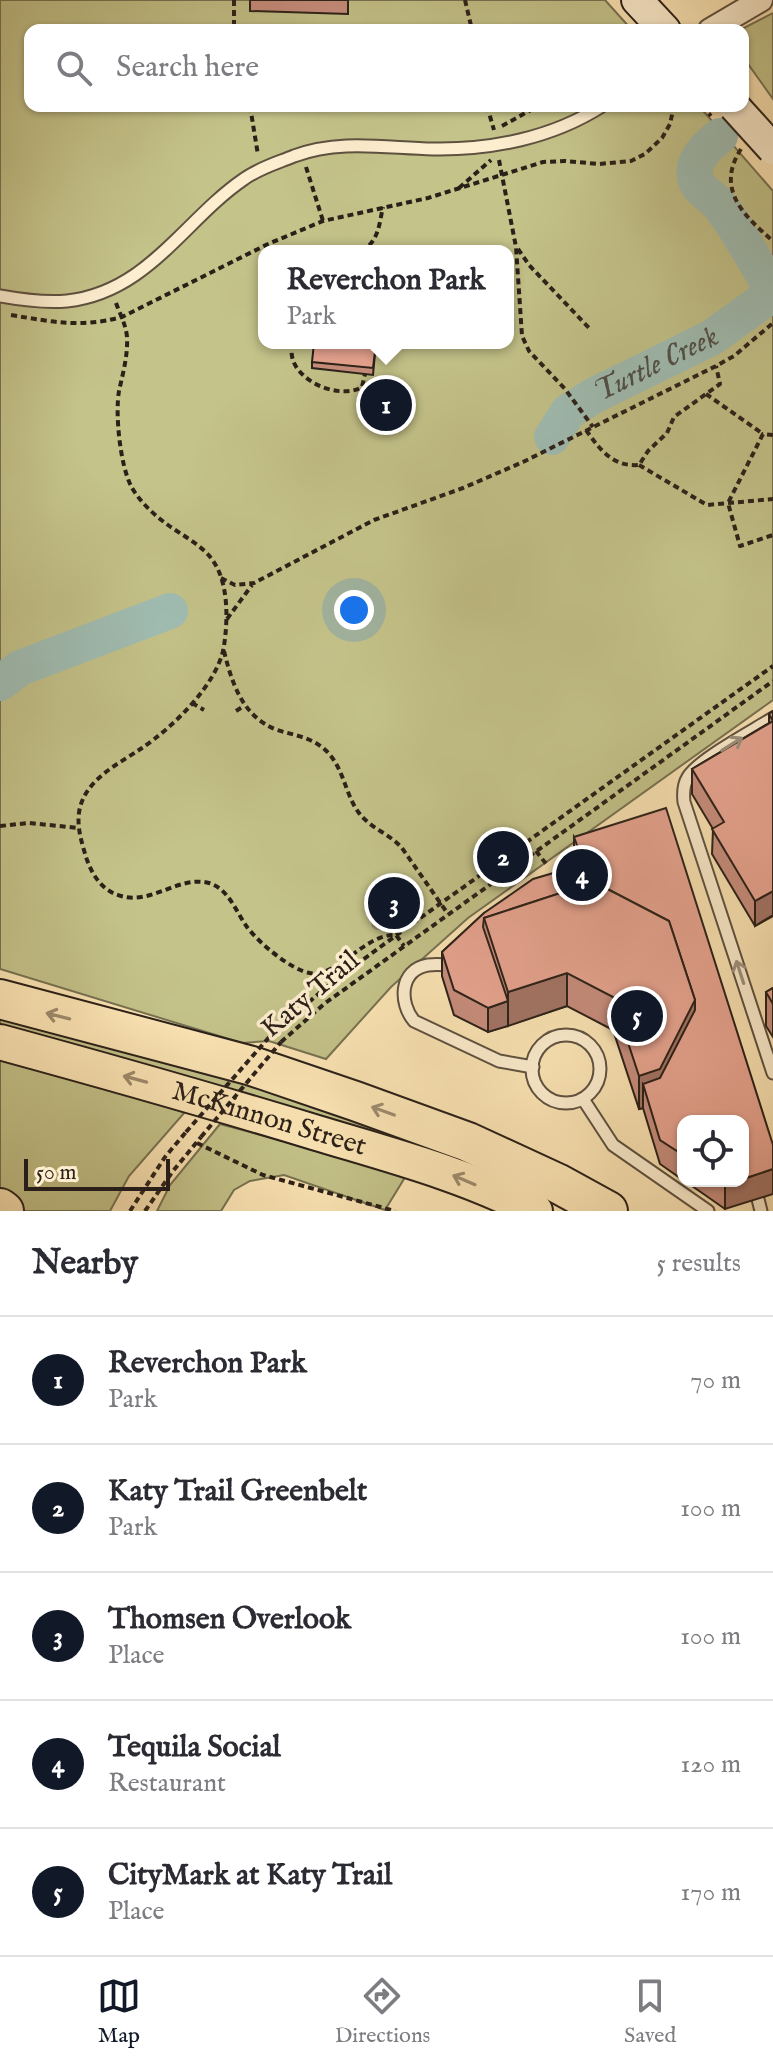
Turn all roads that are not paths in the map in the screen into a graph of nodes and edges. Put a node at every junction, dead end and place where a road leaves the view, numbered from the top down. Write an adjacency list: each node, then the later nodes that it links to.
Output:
1 (637, 0): 3 (main road)
2 (761, 0): 4 (street)
3 (659, 24)
4 (720, 24)
5 (590, 112): 8 (lane)
6 (724, 113): 7 (main road, bridge)
7 (773, 149)
8 (0, 296)
9 (773, 718): 14 (lane, one-way to 9)
10 (454, 965): 13 (lane)
11 (0, 999): 17 (highway, one-way to 11)
12 (0, 1042): 16 (main road, McKinnon Street, one-way to 12)
13 (533, 1067): 15 (lane); 15 (lane)
14 (773, 1073)
15 (583, 1099): 18 (lane)
16 (535, 1211)
17 (608, 1211)
18 (708, 1211)

